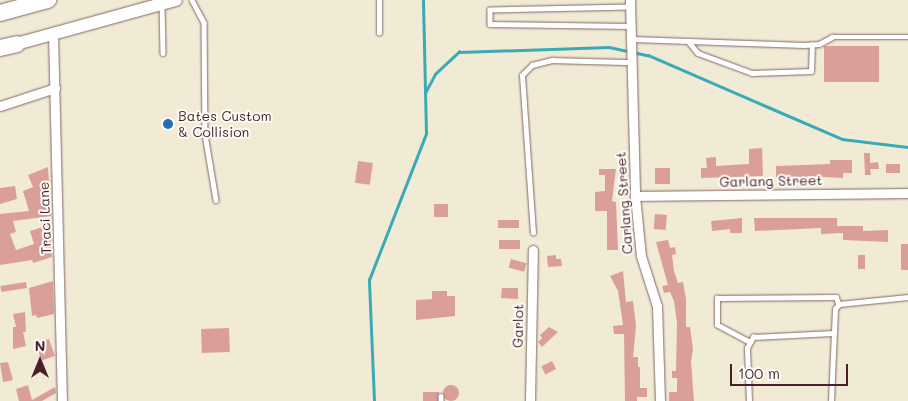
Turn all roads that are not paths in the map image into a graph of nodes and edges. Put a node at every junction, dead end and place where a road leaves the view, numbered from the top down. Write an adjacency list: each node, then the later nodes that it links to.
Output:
1 (48, 0): 7 (highway)
2 (176, 0): 5 (main road)
3 (192, 0): 23 (lane)
4 (379, 0): 9 (lane)
5 (162, 4): 10 (main road); 17 (lane)
6 (630, 4): 8 (street, Carlang Street); 8 (lane)
7 (0, 13)
8 (630, 26): 12 (street, Carlang Street)
9 (379, 33)
10 (53, 35): 14 (main road); 19 (street, Traci Lane)
11 (908, 37): 15 (lane)
12 (630, 39): 13 (lane); 18 (street, Carlang Street)
13 (689, 42): 15 (lane); 15 (lane)
14 (17, 44): 16 (highway)
15 (812, 45)
16 (0, 48)
17 (163, 53)
18 (631, 62): 22 (street, Carlang Street); 24 (lane)
19 (54, 88): 20 (street); 30 (street, Traci Lane)
20 (0, 106)
21 (908, 193): 22 (street, Garlang Street)
22 (635, 196): 32 (street, Carlang Street)
23 (216, 200)
24 (533, 234)
25 (533, 250): 31 (street, Garlot)
26 (908, 297): 27 (lane)
27 (839, 304): 28 (lane); 29 (lane)
28 (833, 333): 29 (lane); 34 (lane)
29 (749, 342): 33 (lane)
30 (62, 401)
31 (530, 401)
32 (660, 401)
33 (748, 401)
34 (831, 401)

